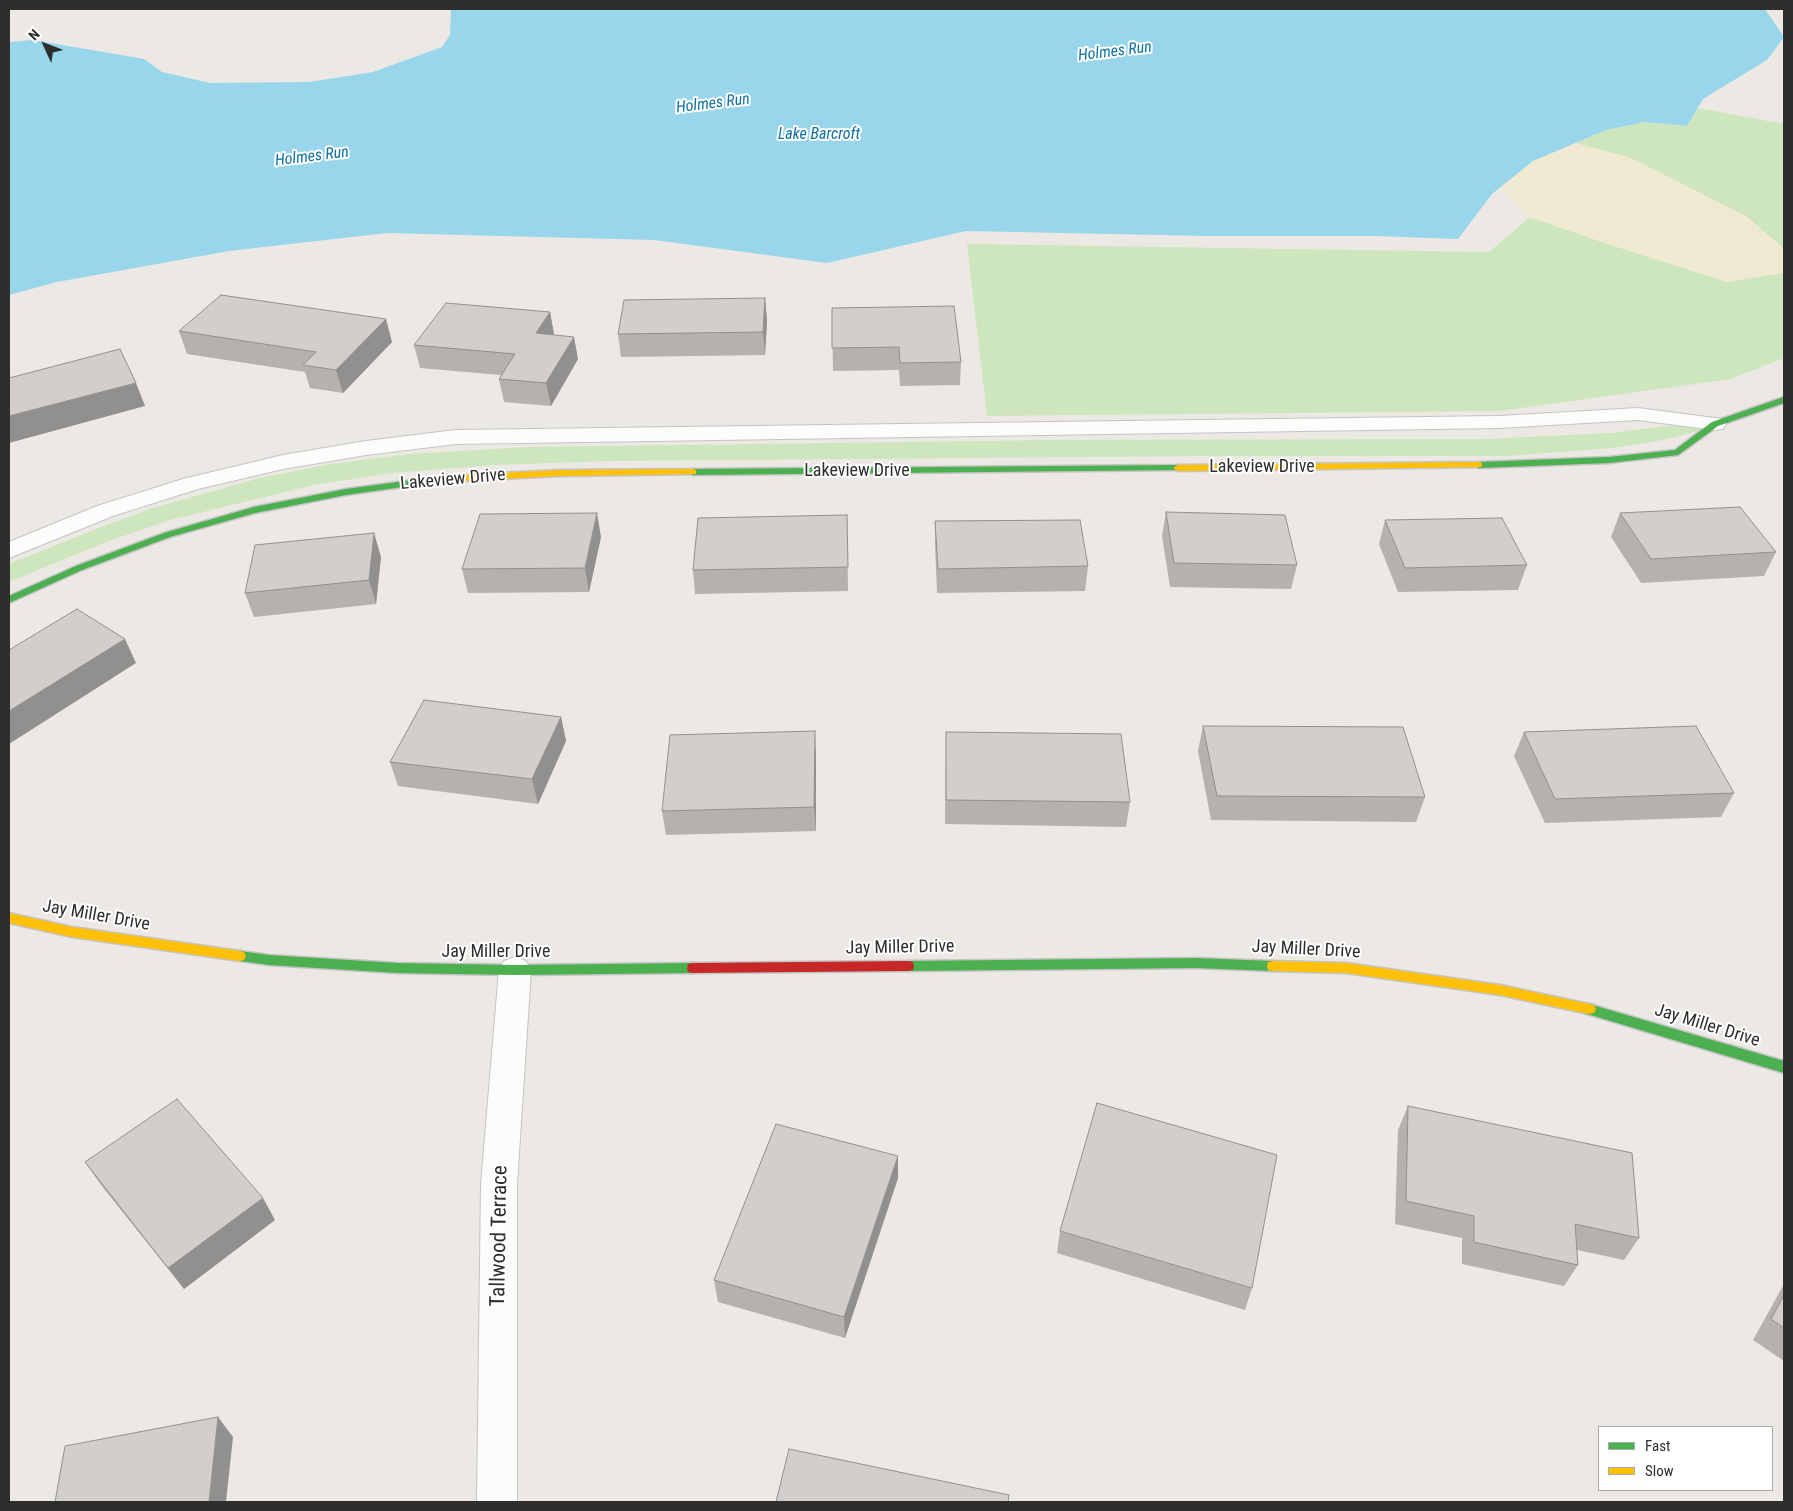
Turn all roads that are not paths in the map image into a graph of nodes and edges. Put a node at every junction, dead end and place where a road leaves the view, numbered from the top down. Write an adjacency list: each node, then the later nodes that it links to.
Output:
1 (1784, 400): 2 (street, Lakeview Drive)
2 (1715, 424): 3 (street, Lakeview Drive); 4 (street, Lakeview Drive)
3 (9, 551)
4 (9, 600)
5 (9, 918): 6 (street, Jay Miller Drive)
6 (515, 970): 7 (street, Jay Miller Drive); 8 (street, Tallwood Terrace)
7 (1784, 1067)
8 (497, 1502)

